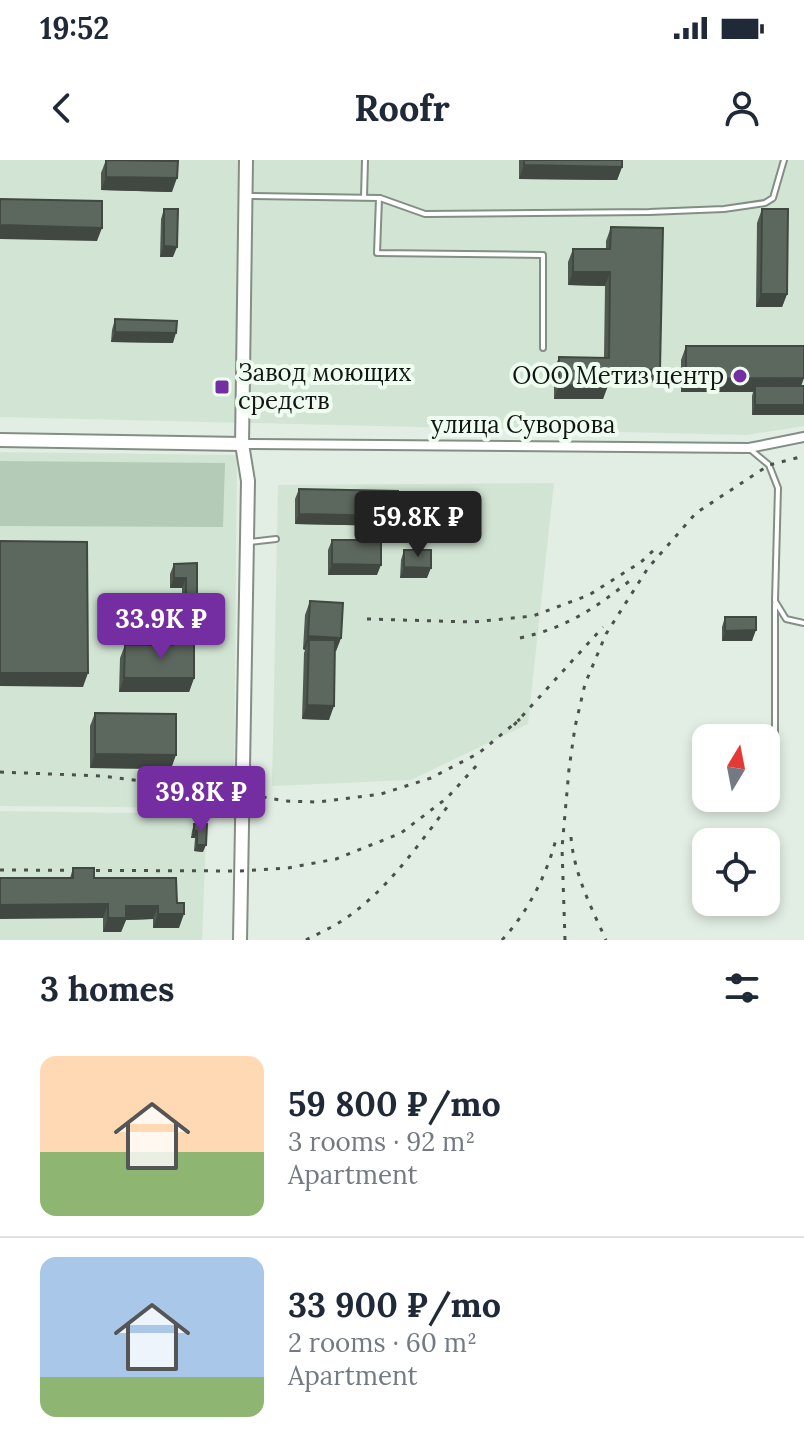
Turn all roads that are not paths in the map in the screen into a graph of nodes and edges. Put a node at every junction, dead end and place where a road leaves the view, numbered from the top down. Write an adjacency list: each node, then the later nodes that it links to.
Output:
1 (246, 160): 4 (street)
2 (365, 160): 5 (lane)
3 (784, 160): 6 (lane)
4 (245, 196): 5 (lane); 10 (street)
5 (364, 197): 6 (lane)
6 (379, 198): 7 (lane)
7 (543, 348)
8 (804, 437): 11 (street, улица Суворова)
9 (0, 440): 10 (street, улица Суворова)
10 (242, 444): 11 (street, улица Суворова); 13 (street)
11 (749, 448): 14 (lane)
12 (276, 539): 13 (lane)
13 (247, 542): 17 (street)
14 (775, 601): 15 (lane); 16 (lane)
15 (804, 623)
16 (775, 724)
17 (240, 940)

